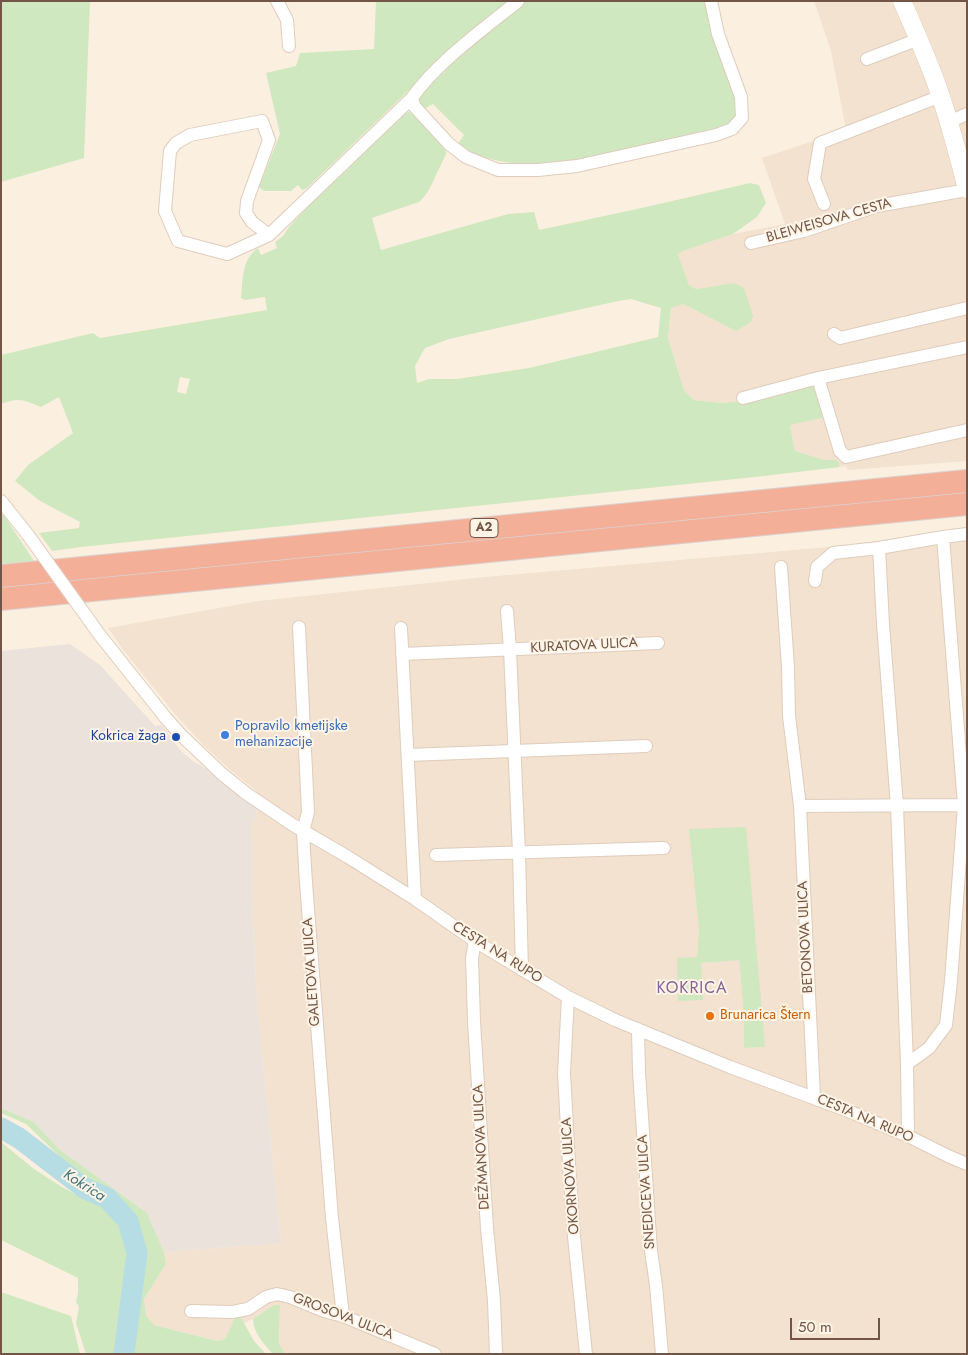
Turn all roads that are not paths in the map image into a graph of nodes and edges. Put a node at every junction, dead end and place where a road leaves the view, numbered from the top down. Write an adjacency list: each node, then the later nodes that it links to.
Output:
1 (277, 1): 6 (street)
2 (518, 1): 9 (street)
3 (711, 1): 9 (street)
4 (902, 1): 5 (main road, BLEIWEISOVA CESTA)
5 (919, 39): 7 (street); 8 (main road, BLEIWEISOVA CESTA)
6 (289, 46)
7 (867, 59)
8 (941, 96): 11 (main road, BLEIWEISOVA CESTA); 13 (street, BLEIWEISOVA CESTA)
9 (412, 98): 14 (street)
10 (967, 114): 11 (street)
11 (949, 122): 12 (main road, BLEIWEISOVA CESTA)
12 (967, 190): 15 (street, BLEIWEISOVA CESTA)
13 (824, 204)
14 (269, 235): 14 (street)
15 (751, 243)
16 (967, 308): 17 (street)
17 (834, 334)
18 (967, 347): 19 (street)
19 (818, 378): 20 (street); 21 (street)
20 (743, 398)
21 (967, 430)
22 (967, 481): 29 (highway, A2)
23 (1, 501): 44 (street, CESTA NA RUPO, bridge)
24 (967, 504): 31 (highway, A2)
25 (967, 534): 26 (street)
26 (943, 537): 27 (street); 41 (street)
27 (879, 548): 30 (street); 43 (street)
28 (781, 567): 42 (street, BETONOVA ULICA)
29 (1, 576)
30 (815, 581)
31 (1, 599)
32 (507, 611): 36 (street, KURATOVA ULICA)
33 (299, 627): 44 (street, GALETOVA ULICA)
34 (401, 628): 37 (street)
35 (658, 642): 36 (street, KURATOVA ULICA)
36 (510, 650): 37 (street, KURATOVA ULICA); 39 (street, KURATOVA ULICA)
37 (402, 654): 40 (street)
38 (646, 746): 39 (street)
39 (514, 751): 40 (street); 46 (street, KURATOVA ULICA)
40 (408, 756): 48 (street)
41 (965, 805): 43 (street); 53 (street)
42 (800, 806): 43 (street); 54 (street, BETONOVA ULICA)
43 (898, 806): 53 (street)
44 (303, 832): 48 (street, CESTA NA RUPO); 58 (street, GALETOVA ULICA)
45 (664, 848): 46 (street)
46 (519, 853): 47 (street); 50 (street, KURATOVA ULICA)
47 (436, 855)
48 (415, 900): 49 (street, CESTA NA RUPO)
49 (475, 941): 50 (street, CESTA NA RUPO); 60 (street, DEŽMANOVA ULICA)
50 (522, 970): 51 (street, CESTA NA RUPO)
51 (568, 998): 52 (street, CESTA NA RUPO); 61 (street, OKORNOVA ULICA)
52 (638, 1029): 54 (street, CESTA NA RUPO); 62 (street, SNEDICEVA ULICA)
53 (907, 1064): 55 (street)
54 (814, 1097): 55 (street, CESTA NA RUPO)
55 (908, 1136): 56 (street, CESTA NA RUPO)
56 (967, 1164)
57 (191, 1311): 58 (street, GROSOVA ULICA)
58 (343, 1316): 59 (street, GROSOVA ULICA)
59 (436, 1354)
60 (496, 1354)
61 (586, 1354)
62 (662, 1354)

